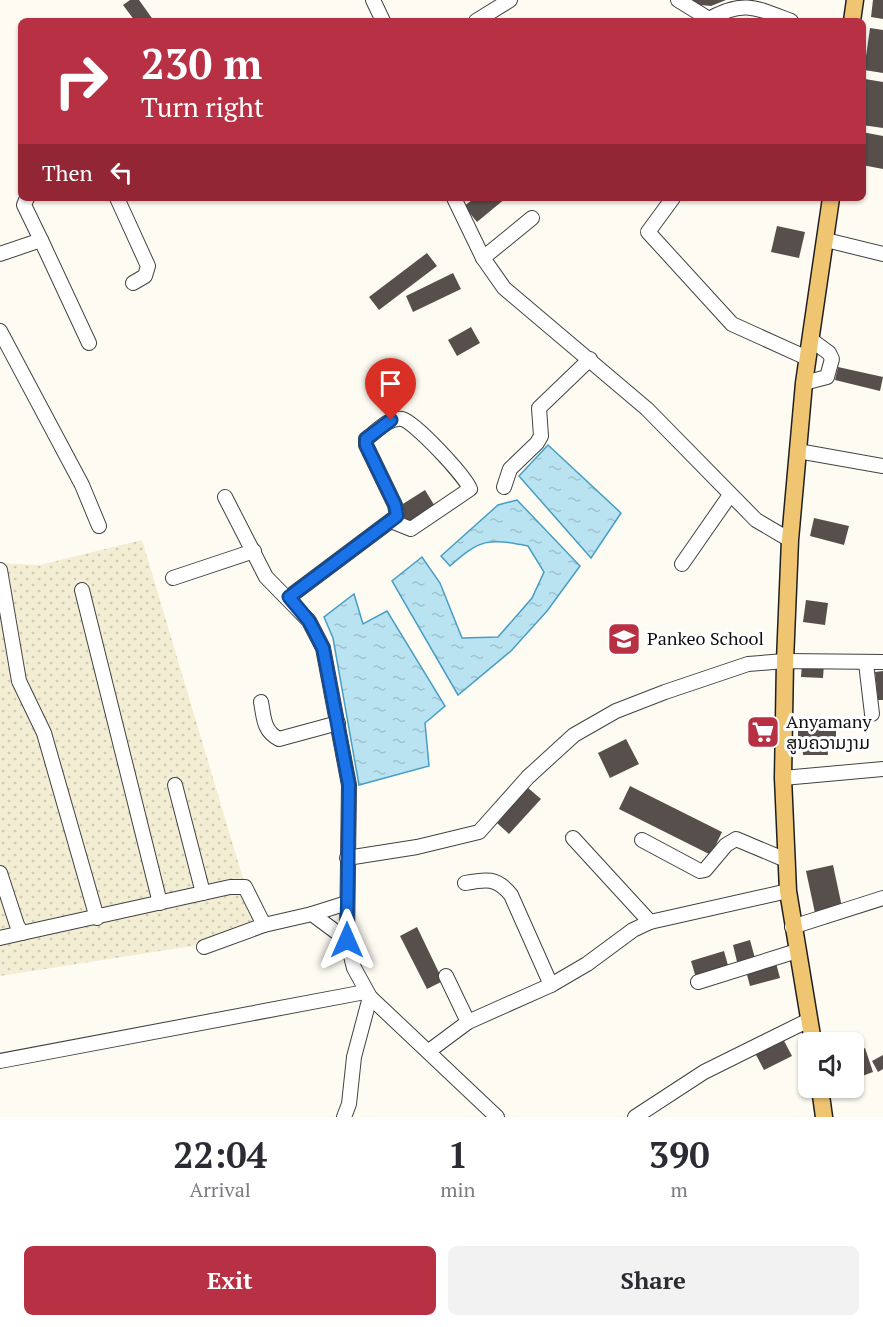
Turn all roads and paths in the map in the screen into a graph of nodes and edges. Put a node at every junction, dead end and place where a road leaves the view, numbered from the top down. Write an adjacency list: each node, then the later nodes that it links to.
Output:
1 (374, 0): 5 (street)
2 (510, 0): 6 (street)
3 (678, 0): 7 (street)
4 (855, 0): 10 (main road)
5 (377, 18)
6 (481, 18)
7 (707, 18)
8 (713, 18): 9 (street)
9 (784, 18)
10 (852, 18)
11 (26, 201): 17 (street)
12 (118, 201): 22 (street)
13 (455, 201): 21 (street)
14 (672, 201): 26 (street)
15 (831, 201): 18 (main road)
16 (532, 218): 21 (street)
17 (41, 240): 19 (street); 25 (street)
18 (826, 240): 20 (street); 24 (main road)
19 (0, 254)
20 (883, 254)
21 (483, 258): 27 (street)
22 (133, 283)
23 (0, 330): 35 (street)
24 (810, 339): 26 (main road); 28 (street)
25 (89, 343)
26 (807, 358): 28 (main road)
27 (590, 359): 31 (street); 32 (street)
28 (804, 383): 29 (main road)
29 (798, 451): 30 (street); 36 (main road)
30 (883, 466)
31 (504, 487)
32 (730, 495): 36 (street); 38 (street)
33 (225, 497): 37 (street)
34 (391, 521): 34 (street); 42 (street)
35 (99, 526)
36 (790, 540): 43 (main road)
37 (254, 551): 40 (street); 42 (street)
38 (682, 564)
39 (0, 570): 64 (street)
40 (173, 578)
41 (82, 590): 61 (street)
42 (289, 597): 48 (street)
43 (785, 661): 45 (street); 50 (main road); 54 (street)
44 (883, 662): 45 (street)
45 (866, 663): 47 (street)
46 (261, 702): 48 (street)
47 (872, 714)
48 (338, 723): 54 (street)
49 (883, 769): 50 (street)
50 (783, 778): 55 (main road)
51 (175, 785): 59 (street)
52 (573, 838): 65 (street)
53 (642, 840): 55 (street)
54 (347, 858): 62 (street)
55 (786, 860): 58 (main road)
56 (0, 873): 68 (street)
57 (465, 883): 75 (street)
58 (788, 891): 65 (street); 67 (main road)
59 (203, 893): 61 (street); 66 (street)
60 (883, 898): 67 (street)
61 (160, 903): 64 (street)
62 (347, 903): 63 (street); 70 (street)
63 (312, 914): 66 (street); 70 (street)
64 (97, 918): 68 (street)
65 (650, 922): 75 (street)
66 (264, 925): 71 (street)
67 (792, 927): 72 (main road)
68 (22, 933): 69 (street)
69 (0, 938)
70 (347, 940): 76 (street)
71 (204, 947)
72 (797, 951): 74 (street); 77 (main road)
73 (446, 976): 78 (street)
74 (698, 982)
75 (551, 986): 78 (street)
76 (367, 994): 80 (street); 81 (street); 83 (street)
77 (809, 1020): 79 (main road); 85 (street)
78 (468, 1022): 80 (street)
79 (811, 1032)
80 (429, 1051): 84 (street)
81 (0, 1061)
82 (821, 1098): 86 (main road)
83 (344, 1117)
84 (497, 1117)
85 (635, 1117)
86 (823, 1117)

